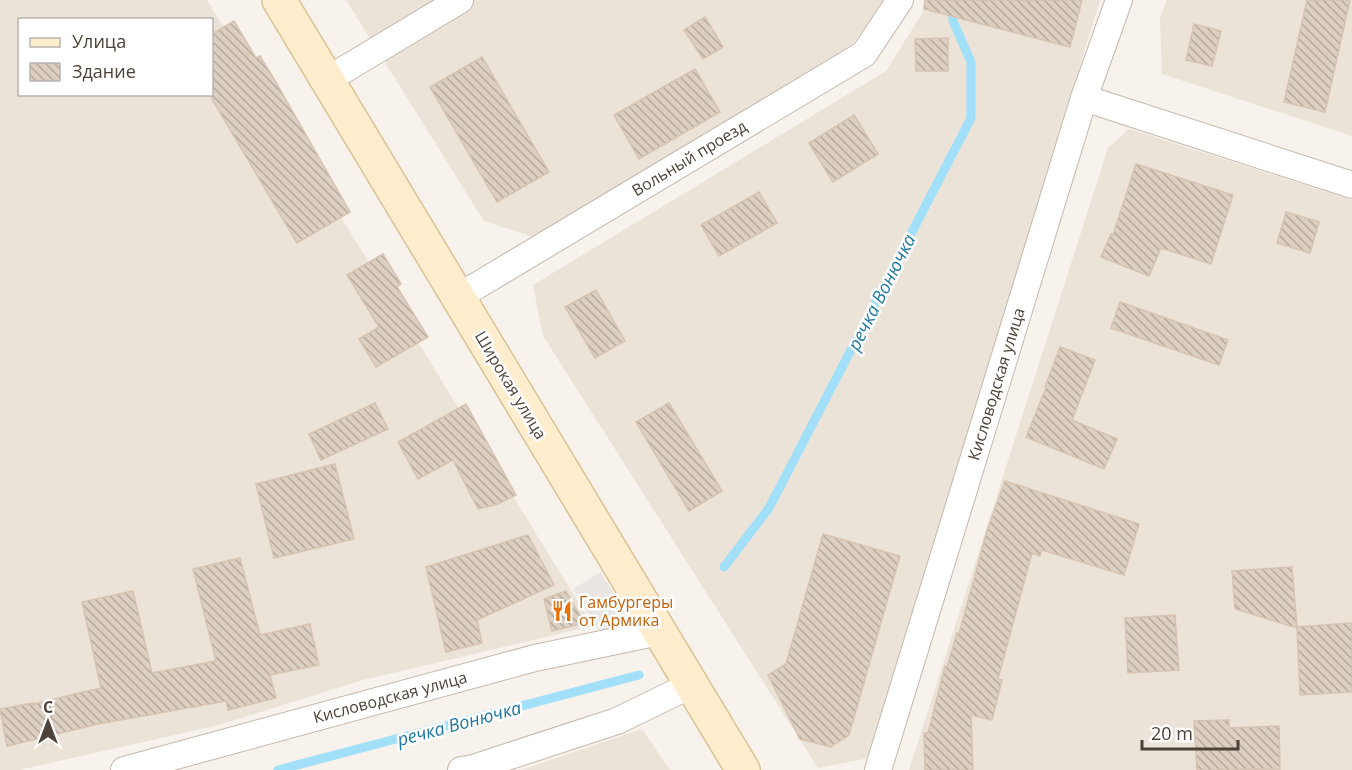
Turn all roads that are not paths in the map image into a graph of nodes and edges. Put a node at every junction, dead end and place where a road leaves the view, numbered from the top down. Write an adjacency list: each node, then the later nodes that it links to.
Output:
1 (279, 0): 5 (main road, Широкая улица)
2 (460, 0): 5 (street)
3 (900, 0): 8 (street, Вольный проезд)
4 (1119, 0): 6 (street, Кисловодская улица)
5 (327, 80): 8 (main road, Широкая улица)
6 (1084, 98): 7 (street); 14 (street, Кисловодская улица)
7 (1352, 185)
8 (458, 297): 9 (main road, Широкая улица)
9 (659, 632): 10 (main road, Широкая улица); 11 (street, Кисловодская улица)
10 (691, 685): 12 (street); 13 (main road, Широкая улица)
11 (124, 770)
12 (461, 770)
13 (743, 770)
14 (878, 770)

